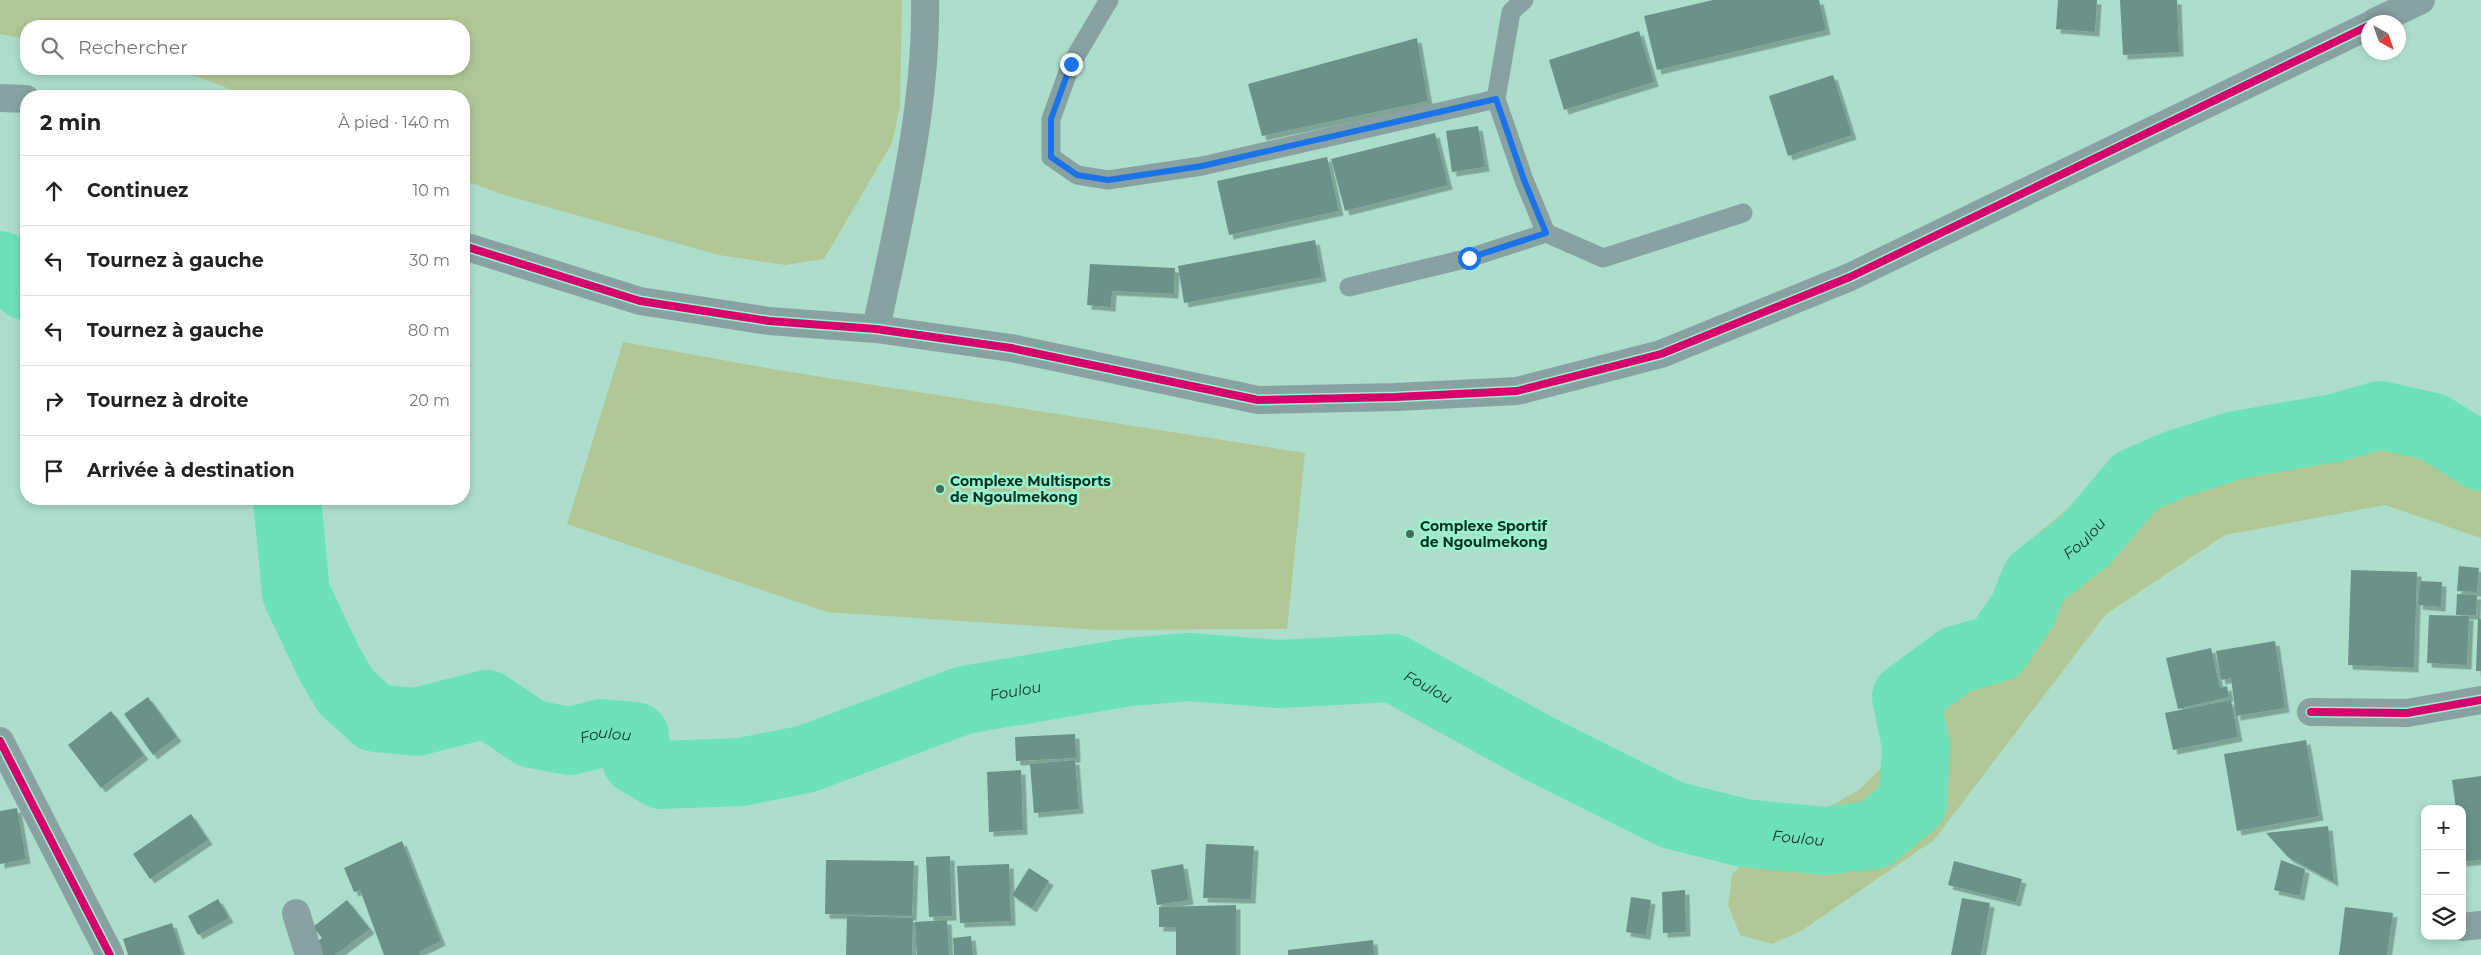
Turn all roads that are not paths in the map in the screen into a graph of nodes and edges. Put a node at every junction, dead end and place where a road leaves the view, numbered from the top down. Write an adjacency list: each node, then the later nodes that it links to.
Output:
1 (925, 0): 14 (street)
2 (1108, 0): 8 (lane)
3 (1524, 0): 8 (lane)
4 (2421, 0): 5 (street)
5 (2390, 15)
6 (2361, 29): 14 (street)
7 (0, 98): 9 (street)
8 (1496, 99): 11 (lane)
9 (20, 100)
10 (1743, 213): 11 (lane)
11 (1546, 233): 13 (lane)
12 (470, 248): 14 (street)
13 (1349, 287)
14 (876, 329)
15 (2481, 700): 16 (street)
16 (2311, 712)
17 (0, 740): 21 (street)
18 (296, 913): 22 (street)
19 (2481, 925): 20 (street)
20 (2466, 927)
21 (110, 955)
22 (309, 955)

